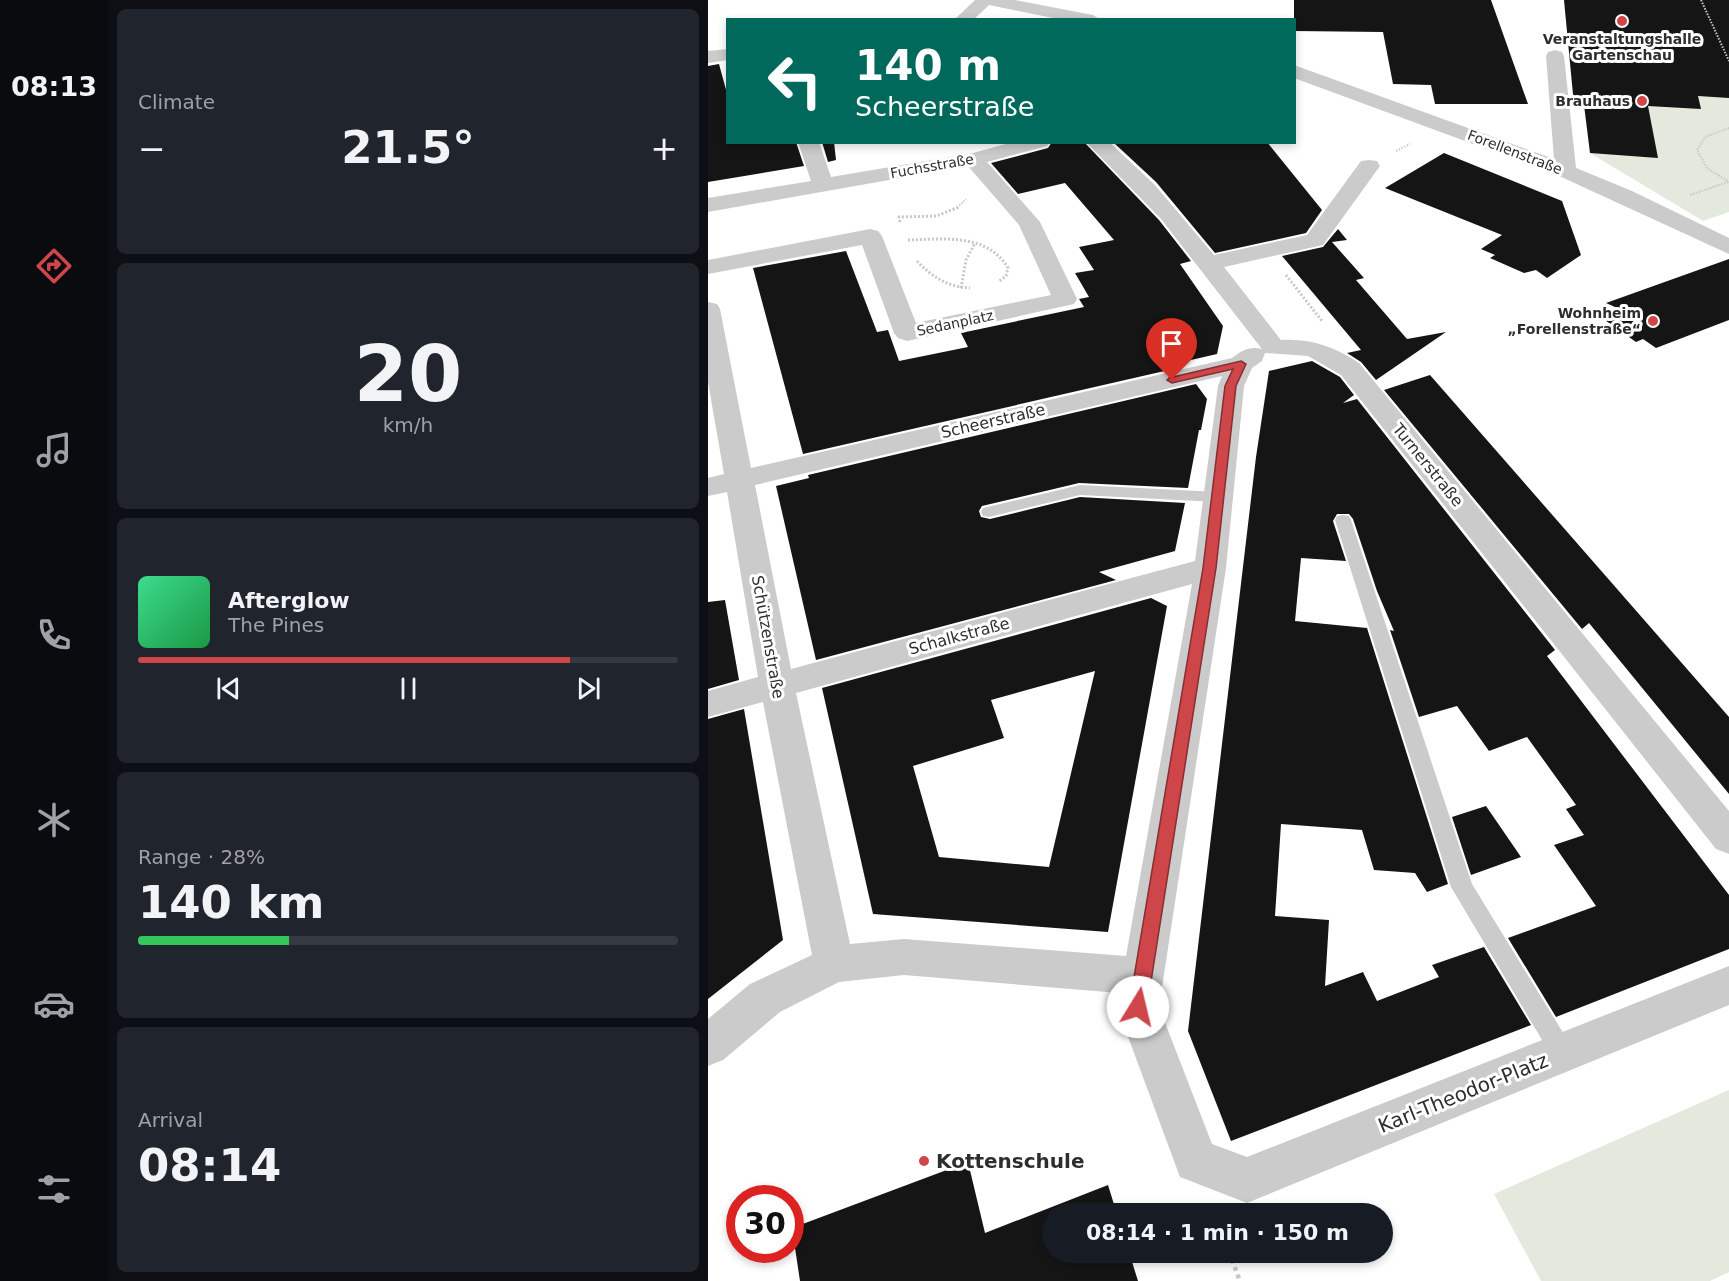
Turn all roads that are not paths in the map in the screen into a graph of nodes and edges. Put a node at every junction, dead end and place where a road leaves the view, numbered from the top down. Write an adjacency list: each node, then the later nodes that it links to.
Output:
1 (986, 0): 2 (street); 3 (street)
2 (964, 18)
3 (1082, 18)
4 (726, 54): 6 (street)
5 (1555, 56): 13 (street)
6 (708, 57)
7 (1296, 72): 13 (street, Forellenstraße)
8 (809, 144): 14 (street)
9 (1034, 144): 11 (street, Fuchsstraße)
10 (1098, 144): 17 (street)
11 (979, 164): 14 (street, Fuchsstraße); 18 (street, Sedanplatz)
12 (1369, 166): 17 (street)
13 (1566, 173): 16 (street, Forellenstraße)
14 (823, 185): 15 (street)
15 (708, 205)
16 (1729, 248)
17 (1208, 263): 20 (street)
18 (708, 267)
19 (708, 309): 22 (street, Schützenstraße)
20 (1275, 348): 21 (street, Scheerstraße); 30 (street, Turnerstraße)
21 (1241, 364): 22 (street, Scheerstraße); 24 (street)
22 (741, 480): 23 (street, Scheerstraße); 28 (street, Schützenstraße)
23 (708, 487)
24 (1218, 497): 25 (lane); 27 (street)
25 (989, 512)
26 (1342, 520): 35 (lane)
27 (1210, 568): 28 (street, Schalkstraße); 32 (street)
28 (777, 686): 29 (street, Schalkstraße); 31 (street, Schützenstraße)
29 (708, 704)
30 (1729, 838)
31 (834, 964): 32 (street); 34 (street)
32 (1143, 976): 35 (street, Karl-Theodor-Platz)
33 (1729, 985): 35 (street, Karl-Theodor-Platz)
34 (708, 1046)
35 (1562, 1052)

